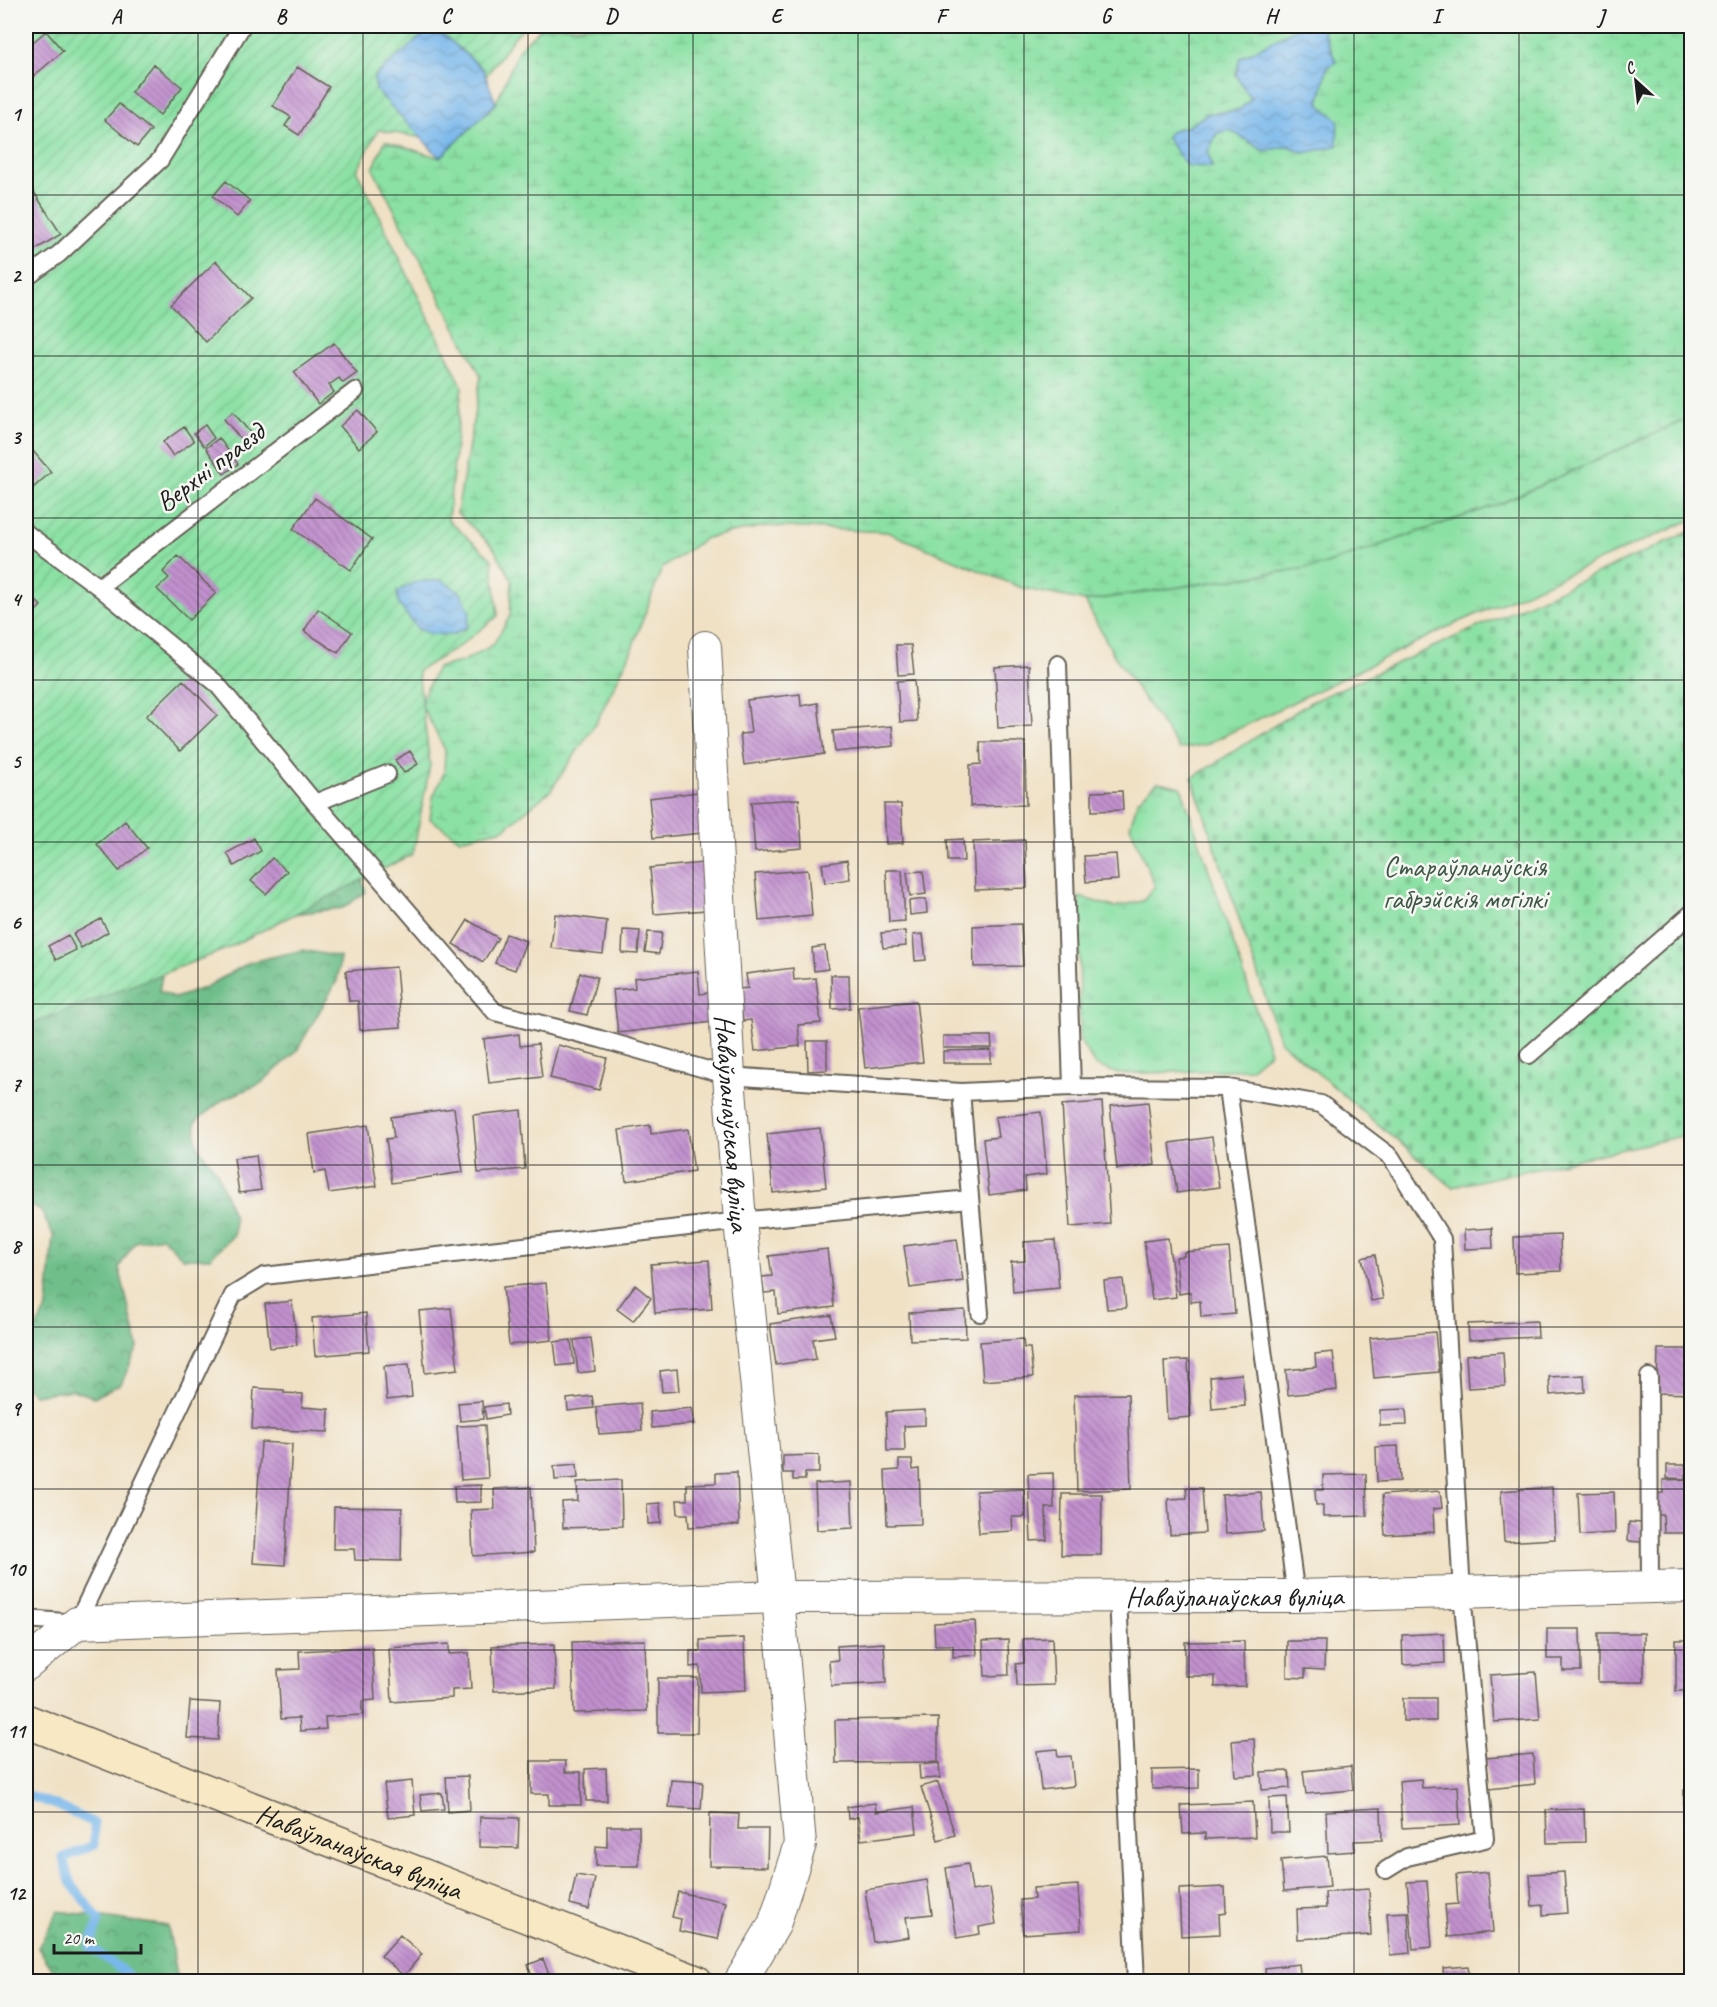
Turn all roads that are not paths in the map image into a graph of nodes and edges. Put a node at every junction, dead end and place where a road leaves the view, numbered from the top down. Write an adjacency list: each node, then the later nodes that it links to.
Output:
1 (242, 26): 2 (lane)
2 (26, 278)
3 (355, 391): 5 (lane, Верхні праезд)
4 (26, 533): 5 (lane)
5 (99, 587): 9 (lane)
6 (705, 647): 12 (street, Наваўланаўская вуліца)
7 (1058, 664): 13 (lane)
8 (387, 774): 9 (lane)
9 (315, 803): 12 (lane)
10 (1692, 914): 11 (lane)
11 (1529, 1055)
12 (729, 1077): 15 (lane); 17 (street, Наваўланаўская вуліца)
13 (1072, 1087): 14 (lane); 15 (lane)
14 (1228, 1088): 22 (lane); 23 (lane)
15 (961, 1092): 16 (lane)
16 (970, 1198): 17 (lane); 18 (lane)
17 (740, 1221): 24 (street, Наваўланаўская вуліца); 27 (lane)
18 (980, 1313)
19 (1649, 1377): 21 (lane)
20 (1692, 1586): 21 (street, Наваўланаўская вуліца)
21 (1650, 1587): 22 (street, Наваўланаўская вуліца)
22 (1462, 1593): 23 (street, Наваўланаўская вуліца); 30 (lane)
23 (1296, 1596): 25 (street, Наваўланаўская вуліца)
24 (778, 1597): 25 (street, Наваўланаўская вуліца); 27 (street, Наваўланаўская вуліца); 32 (street)
25 (1118, 1597): 33 (lane)
26 (26, 1619): 27 (lane)
27 (77, 1623): 28 (street)
28 (26, 1665)
29 (26, 1720): 31 (street, Наваўланаўская вуліца)
30 (1386, 1870)
31 (696, 1982)
32 (740, 1982)
33 (1136, 1982)

